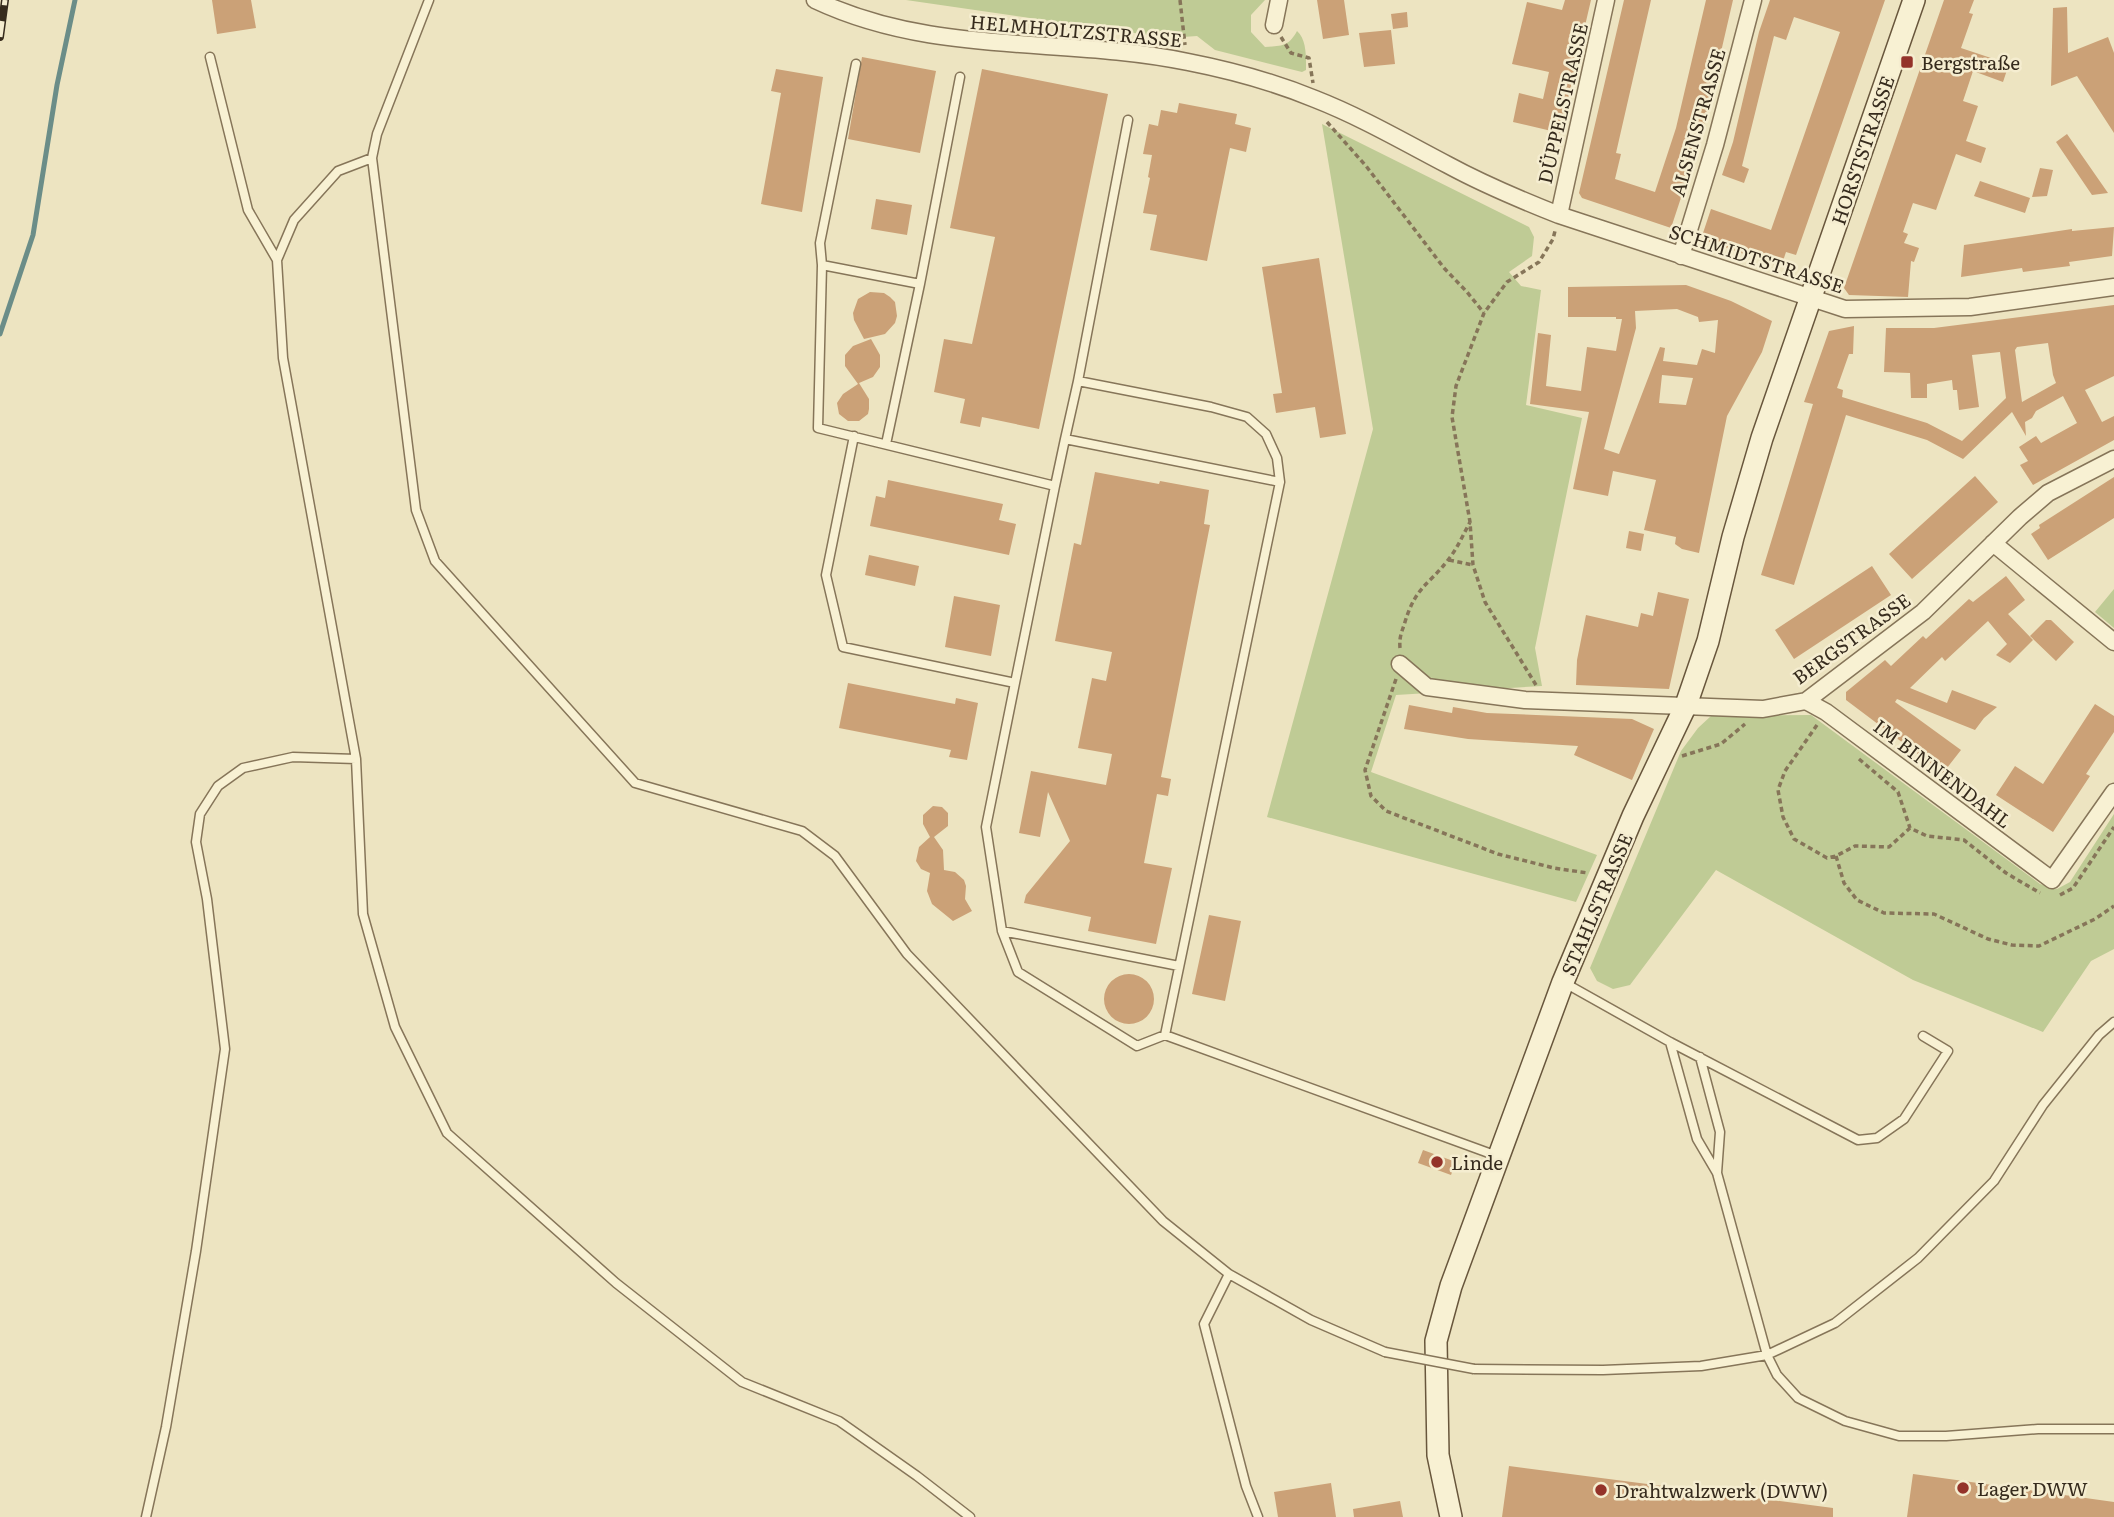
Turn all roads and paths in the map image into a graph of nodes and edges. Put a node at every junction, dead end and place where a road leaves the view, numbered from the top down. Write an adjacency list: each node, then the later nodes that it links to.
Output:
1 (429, 0): 15 (lane)
2 (815, 0): 10 (street, HELMHOLTZSTRASSE)
3 (1180, 0): 10 (path)
4 (1279, 0): 8 (street)
5 (1606, 0): 16 (street, DÜPPELSTRASSE)
6 (1753, 0): 17 (street, ALSENSTRASSE)
7 (1913, 0): 22 (street, HORSTSTRASSE)
8 (1274, 25): 13 (path)
9 (210, 57): 18 (lane)
10 (1187, 61): 13 (street, HELMHOLTZSTRASSE)
11 (856, 64): 19 (lane)
12 (960, 76): 20 (lane)
13 (1315, 98): 16 (street, HELMHOLTZSTRASSE); 23 (path)
14 (1128, 120): 24 (lane)
15 (372, 158): 18 (lane); 64 (lane)
16 (1559, 215): 17 (street, SCHMIDTSTRASSE); 23 (path)
17 (1681, 256): 22 (street, SCHMIDTSTRASSE)
18 (277, 260): 44 (lane)
19 (822, 265): 20 (lane); 25 (lane)
20 (920, 284): 27 (lane)
21 (2114, 287): 22 (street, SCHMIDTSTRASSE)
22 (1811, 299): 40 (street, STAHLSTRASSE)
23 (1484, 313): 31 (path)
24 (1078, 381): 26 (lane); 29 (lane)
25 (854, 436): 27 (lane); 37 (lane)
26 (1065, 439): 29 (lane); 30 (lane)
27 (886, 444): 30 (lane)
28 (2114, 459): 32 (street, BERGSTRASSE)
29 (1280, 482): 55 (lane)
30 (1055, 486): 37 (lane)
31 (1470, 522): 33 (path); 34 (path)
32 (1993, 543): 35 (street); 39 (street, BERGSTRASSE)
33 (1449, 560): 34 (path); 36 (path)
34 (1474, 565): 38 (path)
35 (2114, 642)
36 (1400, 664): 38 (street, BERGSTRASSE); 50 (path)
37 (1015, 683): 54 (lane)
38 (1525, 700): 40 (street, BERGSTRASSE)
39 (1806, 701): 41 (street, BERGSTRASSE); 42 (street, IM BINNENDAHL)
40 (1686, 705): 41 (street, BERGSTRASSE); 45 (street, STAHLSTRASSE)
41 (1763, 709): 45 (path)
42 (1826, 712): 49 (path); 51 (street, IM BINNENDAHL)
43 (1858, 758): 48 (path)
44 (356, 759): 67 (lane); 68 (lane)
45 (1660, 762): 50 (street, STAHLSTRASSE)
46 (2114, 792): 51 (street)
47 (2114, 827): 52 (path)
48 (1910, 828): 49 (path); 51 (path)
49 (1836, 856): 53 (path)
50 (1606, 881): 56 (street, STAHLSTRASSE)
51 (2048, 888)
52 (2054, 898)
53 (2114, 906)
54 (1002, 931): 55 (lane); 58 (lane)
55 (1179, 967): 58 (lane)
56 (1563, 982): 60 (lane); 62 (street, STAHLSTRASSE)
57 (2114, 1022): 65 (lane)
58 (1165, 1035): 62 (lane)
59 (1923, 1037): 61 (lane)
60 (1670, 1042): 61 (lane); 63 (lane)
61 (1700, 1057): 63 (lane)
62 (1497, 1156): 70 (street, STAHLSTRASSE)
63 (1717, 1173): 65 (lane)
64 (1229, 1274): 65 (lane, bridge); 69 (lane)
65 (1768, 1355): 66 (lane)
66 (2114, 1429)
67 (146, 1517)
68 (970, 1517)
69 (1258, 1517)
70 (1451, 1517)

